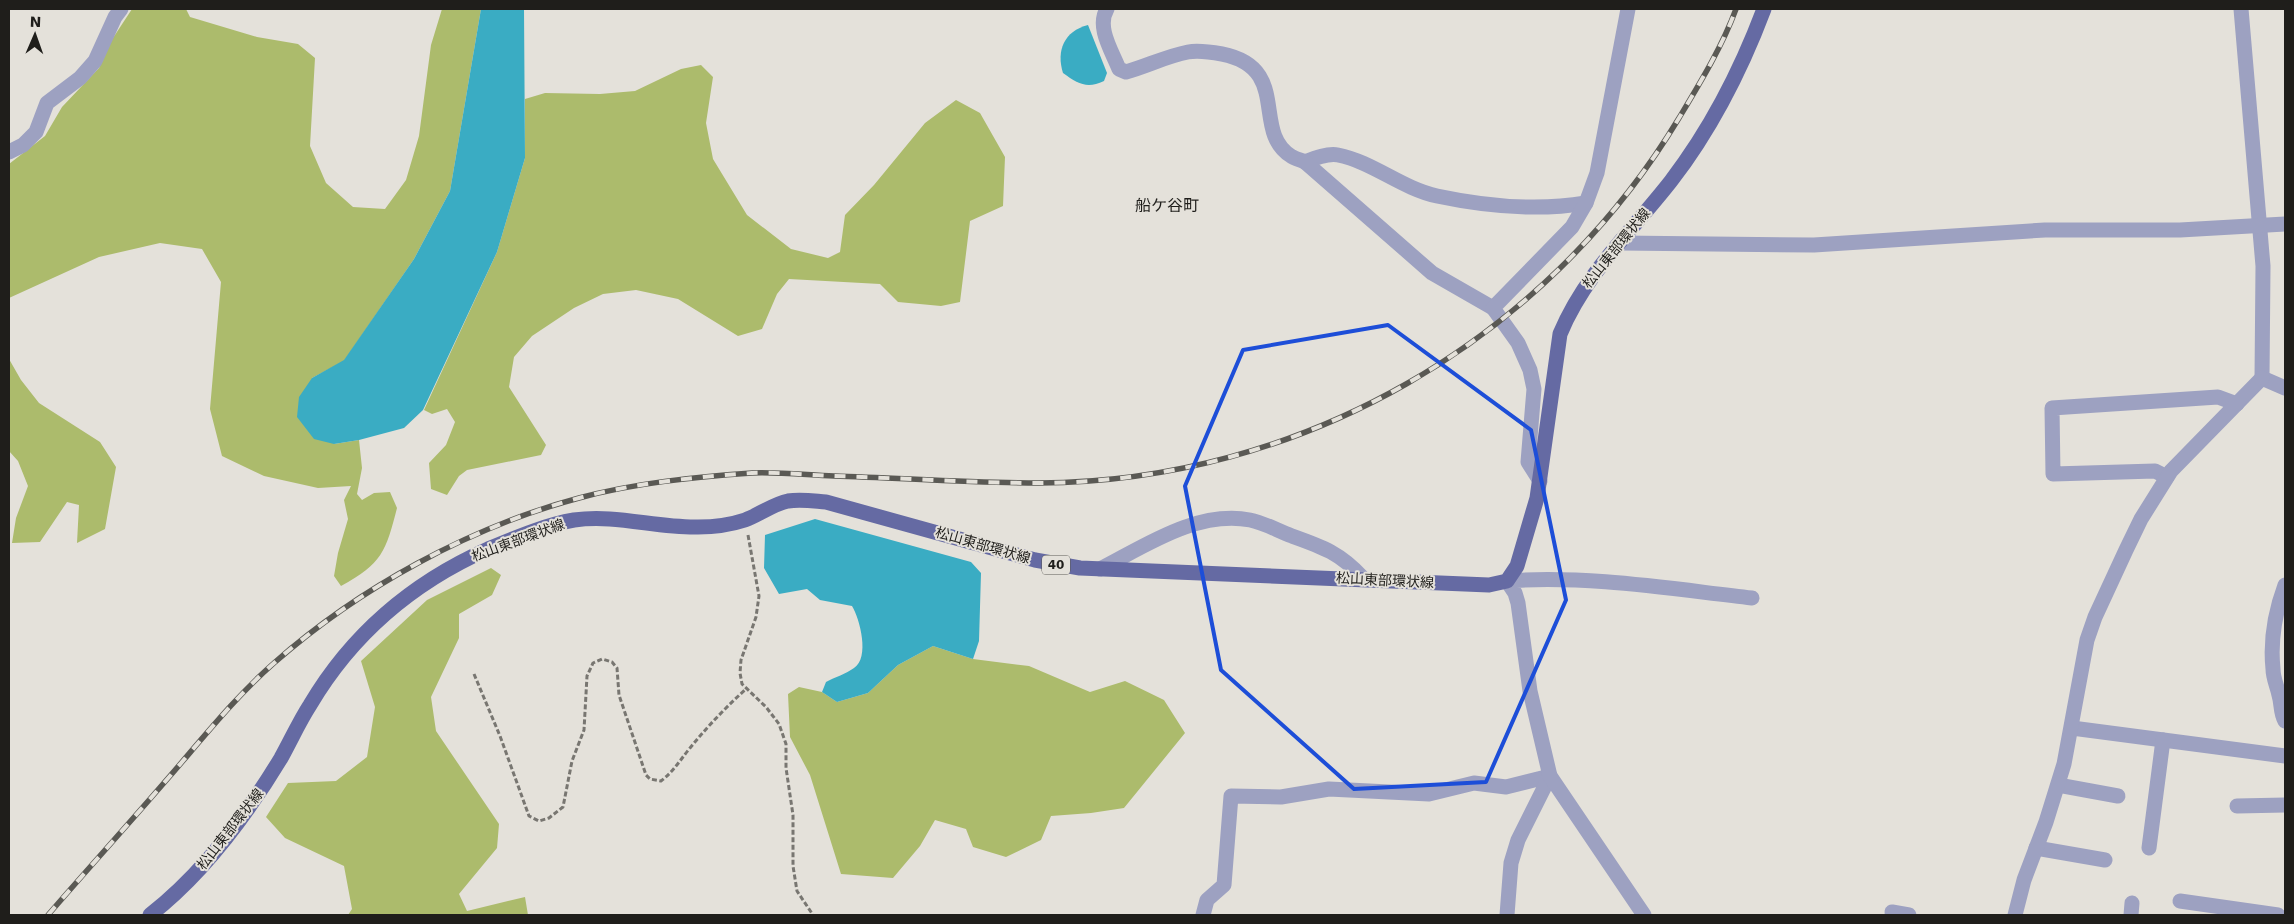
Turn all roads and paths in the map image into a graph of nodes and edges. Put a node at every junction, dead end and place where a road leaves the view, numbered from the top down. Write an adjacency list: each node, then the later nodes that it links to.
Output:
1 (121, 9): 6 (street)
2 (1107, 9): 7 (street)
3 (1628, 9): 8 (street)
4 (1764, 9): 11 (main road, 松山東部環状線)
5 (2241, 9): 10 (street)
6 (9, 152)
7 (1305, 162): 8 (street); 12 (street)
8 (1586, 203): 12 (street)
9 (2285, 224): 10 (street)
10 (2260, 227): 11 (street); 13 (street)
11 (1620, 244): 17 (main road, 松山東部環状線)
12 (1493, 308): 17 (street)
13 (2262, 378): 14 (street); 15 (street)
14 (2285, 388)
15 (2237, 404): 16 (street); 16 (street)
16 (2167, 477): 27 (street)
17 (1540, 481): 21 (main road, 松山東部環状線)
18 (745, 520): 19 (main road, 松山東部環状線 / 40); 25 (path); 40 (main road, 松山東部環状線 / 40)
19 (1100, 569): 20 (main road, 松山東部環状線 / 40); 20 (street)
20 (1363, 578): 21 (main road, 松山東部環状線 / 40)
21 (1506, 581): 23 (street); 30 (street)
22 (2285, 585): 26 (street)
23 (1752, 598)
24 (474, 674): 25 (path)
25 (746, 688): 41 (path)
26 (2285, 721)
27 (2072, 728): 28 (street); 31 (street)
28 (2163, 740): 29 (street); 36 (street)
29 (2285, 756)
30 (1550, 776): 42 (street); 43 (street); 44 (street)
31 (2058, 784): 32 (street); 35 (street)
32 (2118, 796)
33 (2285, 805): 34 (street)
34 (2237, 806)
35 (2036, 848): 37 (street); 46 (street)
36 (2149, 848)
37 (2105, 860)
38 (2180, 901): 47 (street)
39 (1892, 912): 45 (street)
40 (150, 915)
41 (813, 915)
42 (1203, 915)
43 (1507, 915)
44 (1644, 915)
45 (1909, 915)
46 (2016, 915)
47 (2278, 915)

